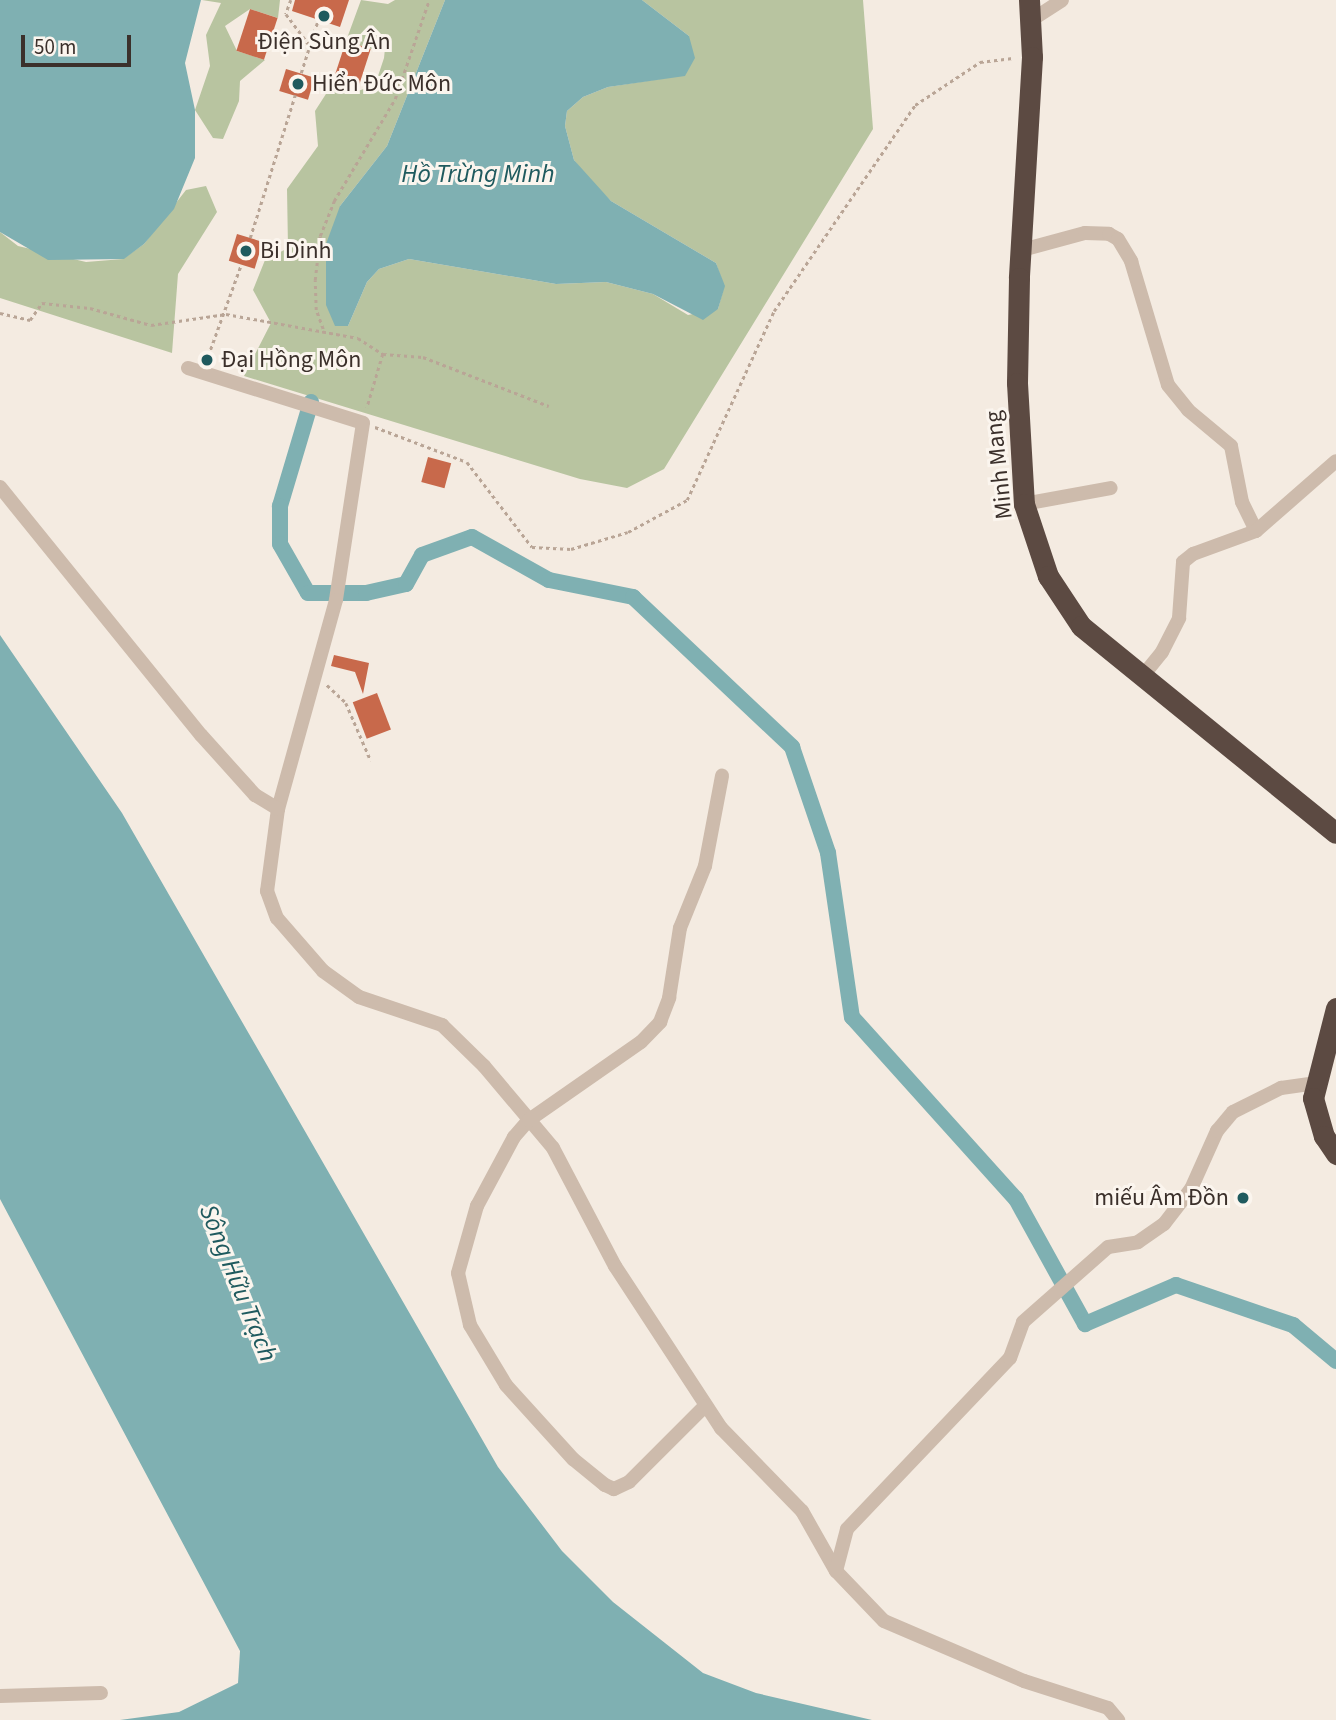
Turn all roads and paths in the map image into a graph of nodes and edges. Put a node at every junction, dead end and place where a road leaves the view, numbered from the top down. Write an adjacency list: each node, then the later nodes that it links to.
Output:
1 (291, 0): 6 (path)
2 (429, 0): 15 (path)
3 (1062, 0): 4 (street)
4 (1030, 10): 7 (highway, Minh Mang)
5 (318, 20): 6 (path)
6 (310, 46): 8 (path)
7 (1032, 57): 11 (highway, Minh Mang); 20 (path)
8 (301, 74)
9 (295, 94): 10 (path)
10 (250, 238)
11 (1022, 250): 24 (highway, Minh Mang); 25 (street)
12 (241, 265): 14 (path)
13 (0, 313): 14 (path)
14 (226, 314): 15 (path); 17 (path)
15 (323, 330): 16 (path)
16 (383, 354): 19 (path); 20 (path)
17 (208, 356)
18 (188, 368): 20 (street)
19 (549, 405)
20 (363, 422): 26 (street)
21 (1336, 461): 25 (street)
22 (0, 487): 30 (street)
23 (1111, 488): 24 (street)
24 (1024, 504): 27 (highway, Minh Mang)
25 (1256, 531): 27 (street)
26 (317, 676): 28 (path); 30 (street)
27 (1141, 678): 31 (highway, Minh Mang)
28 (370, 761)
29 (722, 776): 35 (street)
30 (278, 810): 35 (street)
31 (1336, 833)
32 (1336, 1008): 33 (highway)
33 (1330, 1041): 34 (highway)
34 (1315, 1083): 36 (highway); 38 (street)
35 (529, 1120): 37 (street); 37 (street)
36 (1336, 1154)
37 (705, 1406): 38 (street)
38 (836, 1571): 41 (street)
39 (101, 1693): 40 (street)
40 (0, 1696)
41 (1118, 1720)

